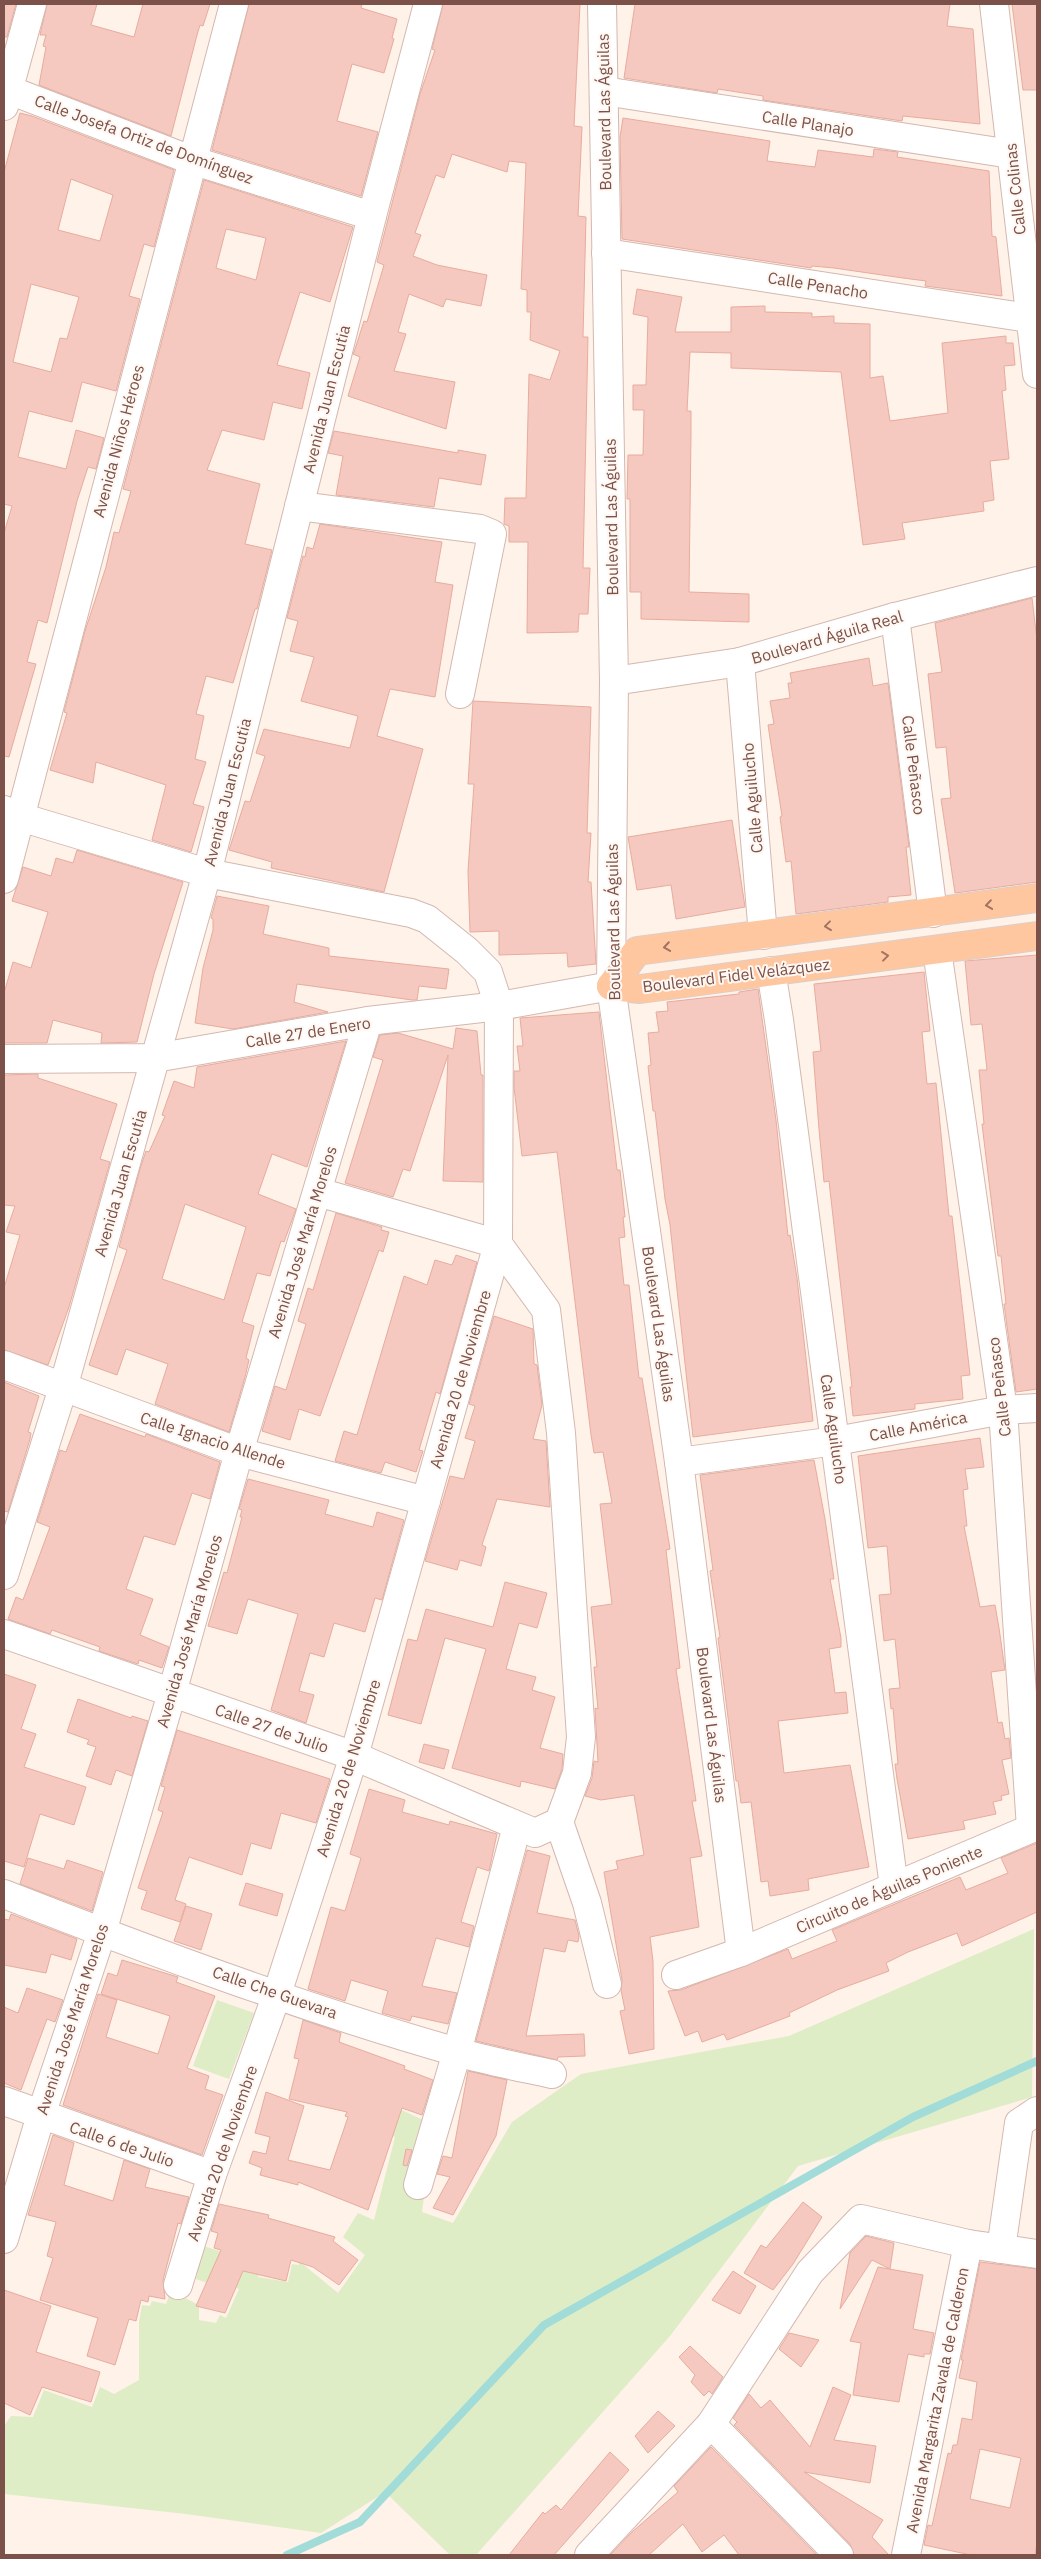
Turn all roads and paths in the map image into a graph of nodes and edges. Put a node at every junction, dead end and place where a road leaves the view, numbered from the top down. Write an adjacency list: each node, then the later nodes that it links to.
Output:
1 (32, 4): 7 (street)
2 (234, 4): 9 (street, Avenida Niños Héroes)
3 (428, 4): 10 (street, Avenida Juan Escutia)
4 (602, 4): 6 (street, Boulevard Las Águilas)
5 (994, 4): 8 (street, Calle Colinas)
6 (604, 91): 8 (street, Calle Planajo); 11 (street, Boulevard Las Águilas)
7 (5, 94): 9 (street, Calle Josefa Ortiz de Domínguez)
8 (1011, 154): 12 (street, Calle Colinas)
9 (191, 160): 10 (street, Calle Josefa Ortiz de Domínguez); 20 (street, Avenida Niños Héroes)
10 (372, 216): 14 (street, Avenida Juan Escutia)
11 (606, 253): 12 (street, Calle Penacho); 18 (street, Boulevard Las Águilas)
12 (1029, 318): 13 (street, Calle Colinas)
13 (1037, 374)
14 (299, 506): 19 (street); 21 (street, Avenida Juan Escutia)
15 (1037, 581): 16 (street, Boulevard Águila Real)
16 (895, 617): 17 (street, Boulevard Águila Real); 24 (street, Calle Peñasco)
17 (740, 662): 18 (street, Boulevard Águila Real); 25 (street, Calle Aguilucho)
18 (614, 681): 29 (street, Boulevard Las Águilas)
19 (460, 694)
20 (12, 813): 21 (street, Avenida 20 de Noviembre); 22 (street, Avenida Niños Héroes)
21 (207, 873): 30 (street, Avenida 20 de Noviembre); 32 (street, Avenida Juan Escutia)
22 (4, 879)
23 (1037, 898): 24 (main road, Boulevard Fidel Velázquez, one-way to 24)
24 (933, 913): 25 (main road, Boulevard Fidel Velázquez, one-way to 25)
25 (763, 935): 29 (main road, Boulevard Fidel Velázquez, one-way to 29)
26 (1037, 936): 27 (main road, Boulevard Fidel Velázquez)
27 (937, 950): 28 (main road, Boulevard Fidel Velázquez, one-way to 27); 39 (street, Calle Peñasco)
28 (771, 971): 29 (main road, Boulevard Fidel Velázquez); 40 (street, Calle Aguilucho)
29 (611, 986): 30 (street, Calle 27 de Enero); 42 (street, Boulevard Las Águilas)
30 (499, 1006): 31 (street, Calle 27 de Enero); 35 (street, Avenida 20 de Noviembre)
31 (368, 1021): 32 (street, Calle 27 de Enero); 34 (street, Avenida José María Morelos)
32 (155, 1058): 33 (street, Calle 27 de Enero); 37 (street, Avenida Juan Escutia)
33 (4, 1059)
34 (318, 1192): 35 (street); 41 (street, Avenida José María Morelos)
35 (498, 1244): 43 (street, Avenida 20 de Noviembre); 48 (street)
36 (4, 1365): 37 (street, Calle Ignacio Allende)
37 (63, 1388): 41 (street, Calle Ignacio Allende); 44 (street, Avenida Juan Escutia)
38 (1037, 1408): 39 (street, Calle América)
39 (1003, 1410): 40 (street, Calle América); 49 (street, Calle Peñasco)
40 (836, 1441): 42 (street, Calle América); 50 (street, Calle Aguilucho)
41 (239, 1452): 43 (street, Calle Ignacio Allende); 46 (street, Avenida José María Morelos)
42 (679, 1462): 53 (street, Boulevard Las Águilas)
43 (426, 1502): 47 (street, Avenida 20 de Noviembre)
44 (4, 1574)
45 (4, 1634): 46 (street, Calle 27 de Julio)
46 (172, 1693): 47 (street, Calle 27 de Julio); 52 (street, Avenida José María Morelos)
47 (354, 1756): 48 (street, Calle 27 de Julio); 56 (street, Avenida 20 de Noviembre)
48 (537, 1827): 55 (street); 57 (street)
49 (1034, 1827): 50 (street, Circuito de Águilas Poniente)
50 (894, 1886): 53 (street, Circuito de Águilas Poniente)
51 (4, 1894): 52 (street, Calle Che Guevara)
52 (102, 1932): 56 (street, Calle Che Guevara); 60 (street, Avenida José María Morelos)
53 (741, 1952): 54 (street, Circuito de Águilas Poniente)
54 (676, 1975)
55 (607, 1984)
56 (277, 1994): 57 (street, Calle Che Guevara); 62 (street, Avenida 20 de Noviembre)
57 (457, 2052): 58 (street, Calle Che Guevara); 63 (street)
58 (552, 2074)
59 (4, 2101): 60 (street, Calle 6 de Julio)
60 (41, 2115): 62 (street, Calle 6 de Julio); 64 (street, Avenida José María Morelos)
61 (1028, 2117): 66 (street)
62 (212, 2175): 68 (street, Avenida 20 de Noviembre)
63 (418, 2185)
64 (4, 2239)
65 (968, 2244): 66 (street); 69 (street); 72 (street, Avenida Margarita Zavala de Calderon)
66 (1001, 2249): 67 (street)
67 (1037, 2254)
68 (178, 2285)
69 (711, 2424): 70 (street); 71 (street)
70 (589, 2555)
71 (839, 2555)
72 (906, 2555)

